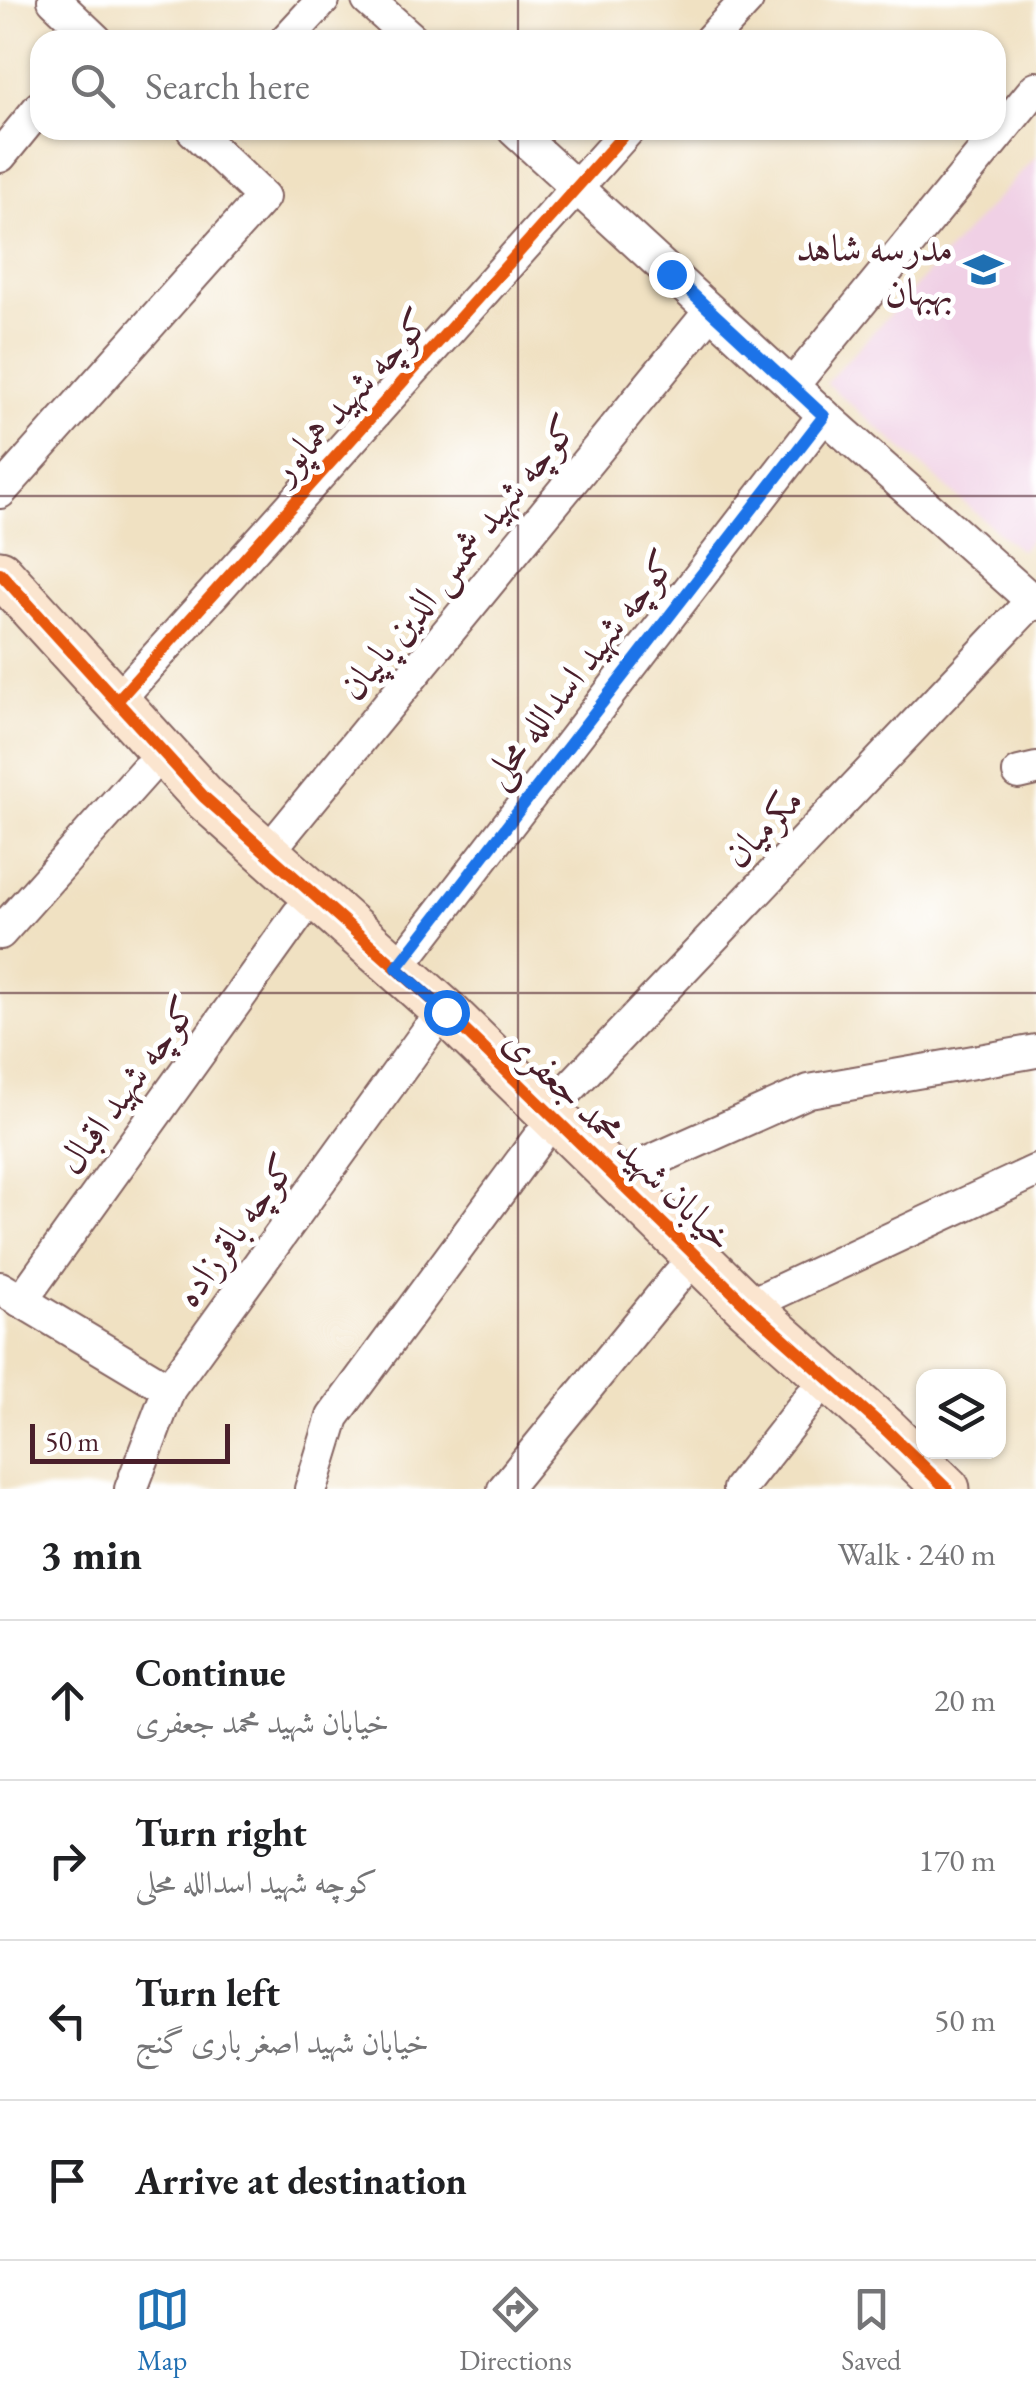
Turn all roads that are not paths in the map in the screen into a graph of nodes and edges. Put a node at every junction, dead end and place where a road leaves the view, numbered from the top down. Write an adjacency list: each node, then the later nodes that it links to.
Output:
1 (54, 0): 5 (street)
2 (323, 0): 6 (street)
3 (368, 0): 7 (street)
4 (747, 0): 8 (street)
5 (85, 30)
6 (295, 30)
7 (402, 30)
8 (719, 30)
9 (1036, 88): 11 (street)
10 (30, 119): 16 (street)
11 (1006, 125)
12 (207, 140): 21 (street)
13 (525, 140): 17 (street)
14 (619, 140): 17 (street, کوچه شهید هماپور)
15 (993, 140): 19 (street)
16 (0, 156)
17 (576, 186): 18 (street); 25 (street, کوچه شهید هماپور)
18 (710, 312): 19 (street); 27 (street, کوچه شهید شمس الدین پاپیان)
19 (792, 386): 20 (street)
20 (824, 416): 23 (street); 30 (street, کوچه شهید اسدالله محلی)
21 (0, 492)
22 (0, 573): 25 (street, خیابان شهید محمد جعفری)
23 (1035, 600): 33 (street, مکرمیان)
24 (0, 612): 26 (street, خیابان شهید محمد جعفری)
25 (117, 701): 27 (street, خیابان شهید محمد جعفری)
26 (145, 771): 28 (street, خیابان شهید محمد جعفری); 29 (street)
27 (267, 853): 30 (street, خیابان شهید محمد جعفری)
28 (298, 915): 31 (street, خیابان شهید محمد جعفری); 37 (street, کوچه شهید اقبال)
29 (0, 933)
30 (397, 968): 33 (street, خیابان شهید محمد جعفری)
31 (428, 1031): 33 (street, خیابان شهید محمد جعفری); 39 (street, کوچه باقرزاده)
32 (1036, 1051): 35 (street)
33 (543, 1126): 35 (street, خیابان شهید محمد جعفری); 36 (street, خیابان شهید محمد جعفری); 42 (street, مکرمیان)
34 (1036, 1171): 38 (street)
35 (614, 1178): 38 (street, خیابان شهید محمد جعفری)
36 (678, 1276): 40 (street, خیابان شهید محمد جعفری); 43 (street)
37 (10, 1294): 39 (street)
38 (747, 1306): 46 (street, خیابان شهید محمد جعفری)
39 (169, 1389): 41 (street, کوچه باقرزاده)
40 (810, 1398): 44 (street); 45 (street, خیابان شهید محمد جعفری)
41 (131, 1489)
42 (311, 1489)
43 (504, 1489)
44 (739, 1489)
45 (908, 1489)
46 (947, 1489)

